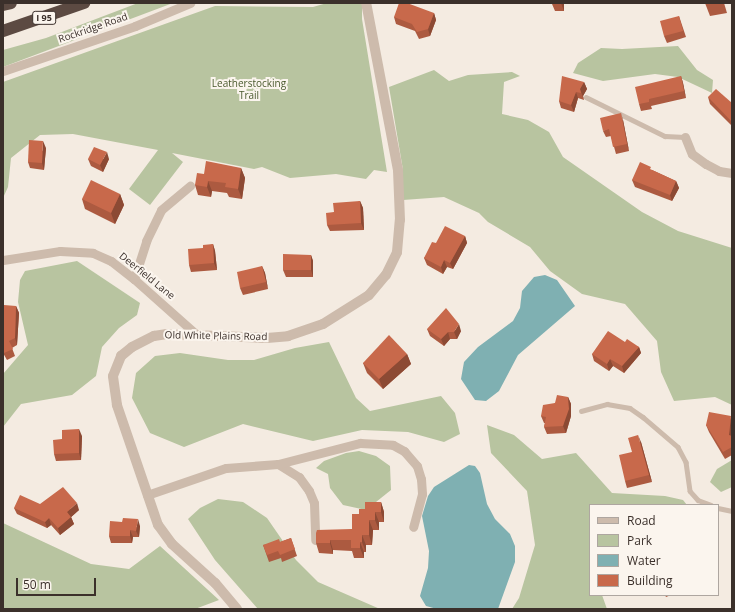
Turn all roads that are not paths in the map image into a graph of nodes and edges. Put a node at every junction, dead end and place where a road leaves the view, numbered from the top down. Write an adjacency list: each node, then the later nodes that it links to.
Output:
1 (11, 3): 5 (highway)
2 (84, 3): 6 (highway, I 95)
3 (190, 3): 7 (street, Rockridge Road)
4 (366, 3): 14 (street, Old White Plains Road)
5 (3, 5)
6 (3, 31)
7 (3, 71)
8 (586, 97): 9 (lane)
9 (685, 137): 10 (street)
10 (732, 173)
11 (190, 186): 13 (street)
12 (3, 260): 13 (street, Deerfield Lane)
13 (134, 279): 14 (street, Deerfield Lane)
14 (197, 335): 17 (street, Old White Plains Road)
15 (581, 411): 18 (lane)
16 (278, 464): 17 (street); 21 (street); 22 (street)
17 (147, 495): 23 (street, Old White Plains Road)
18 (708, 504)
19 (719, 508): 20 (lane)
20 (732, 511)
21 (413, 527)
22 (315, 540)
23 (237, 609)

